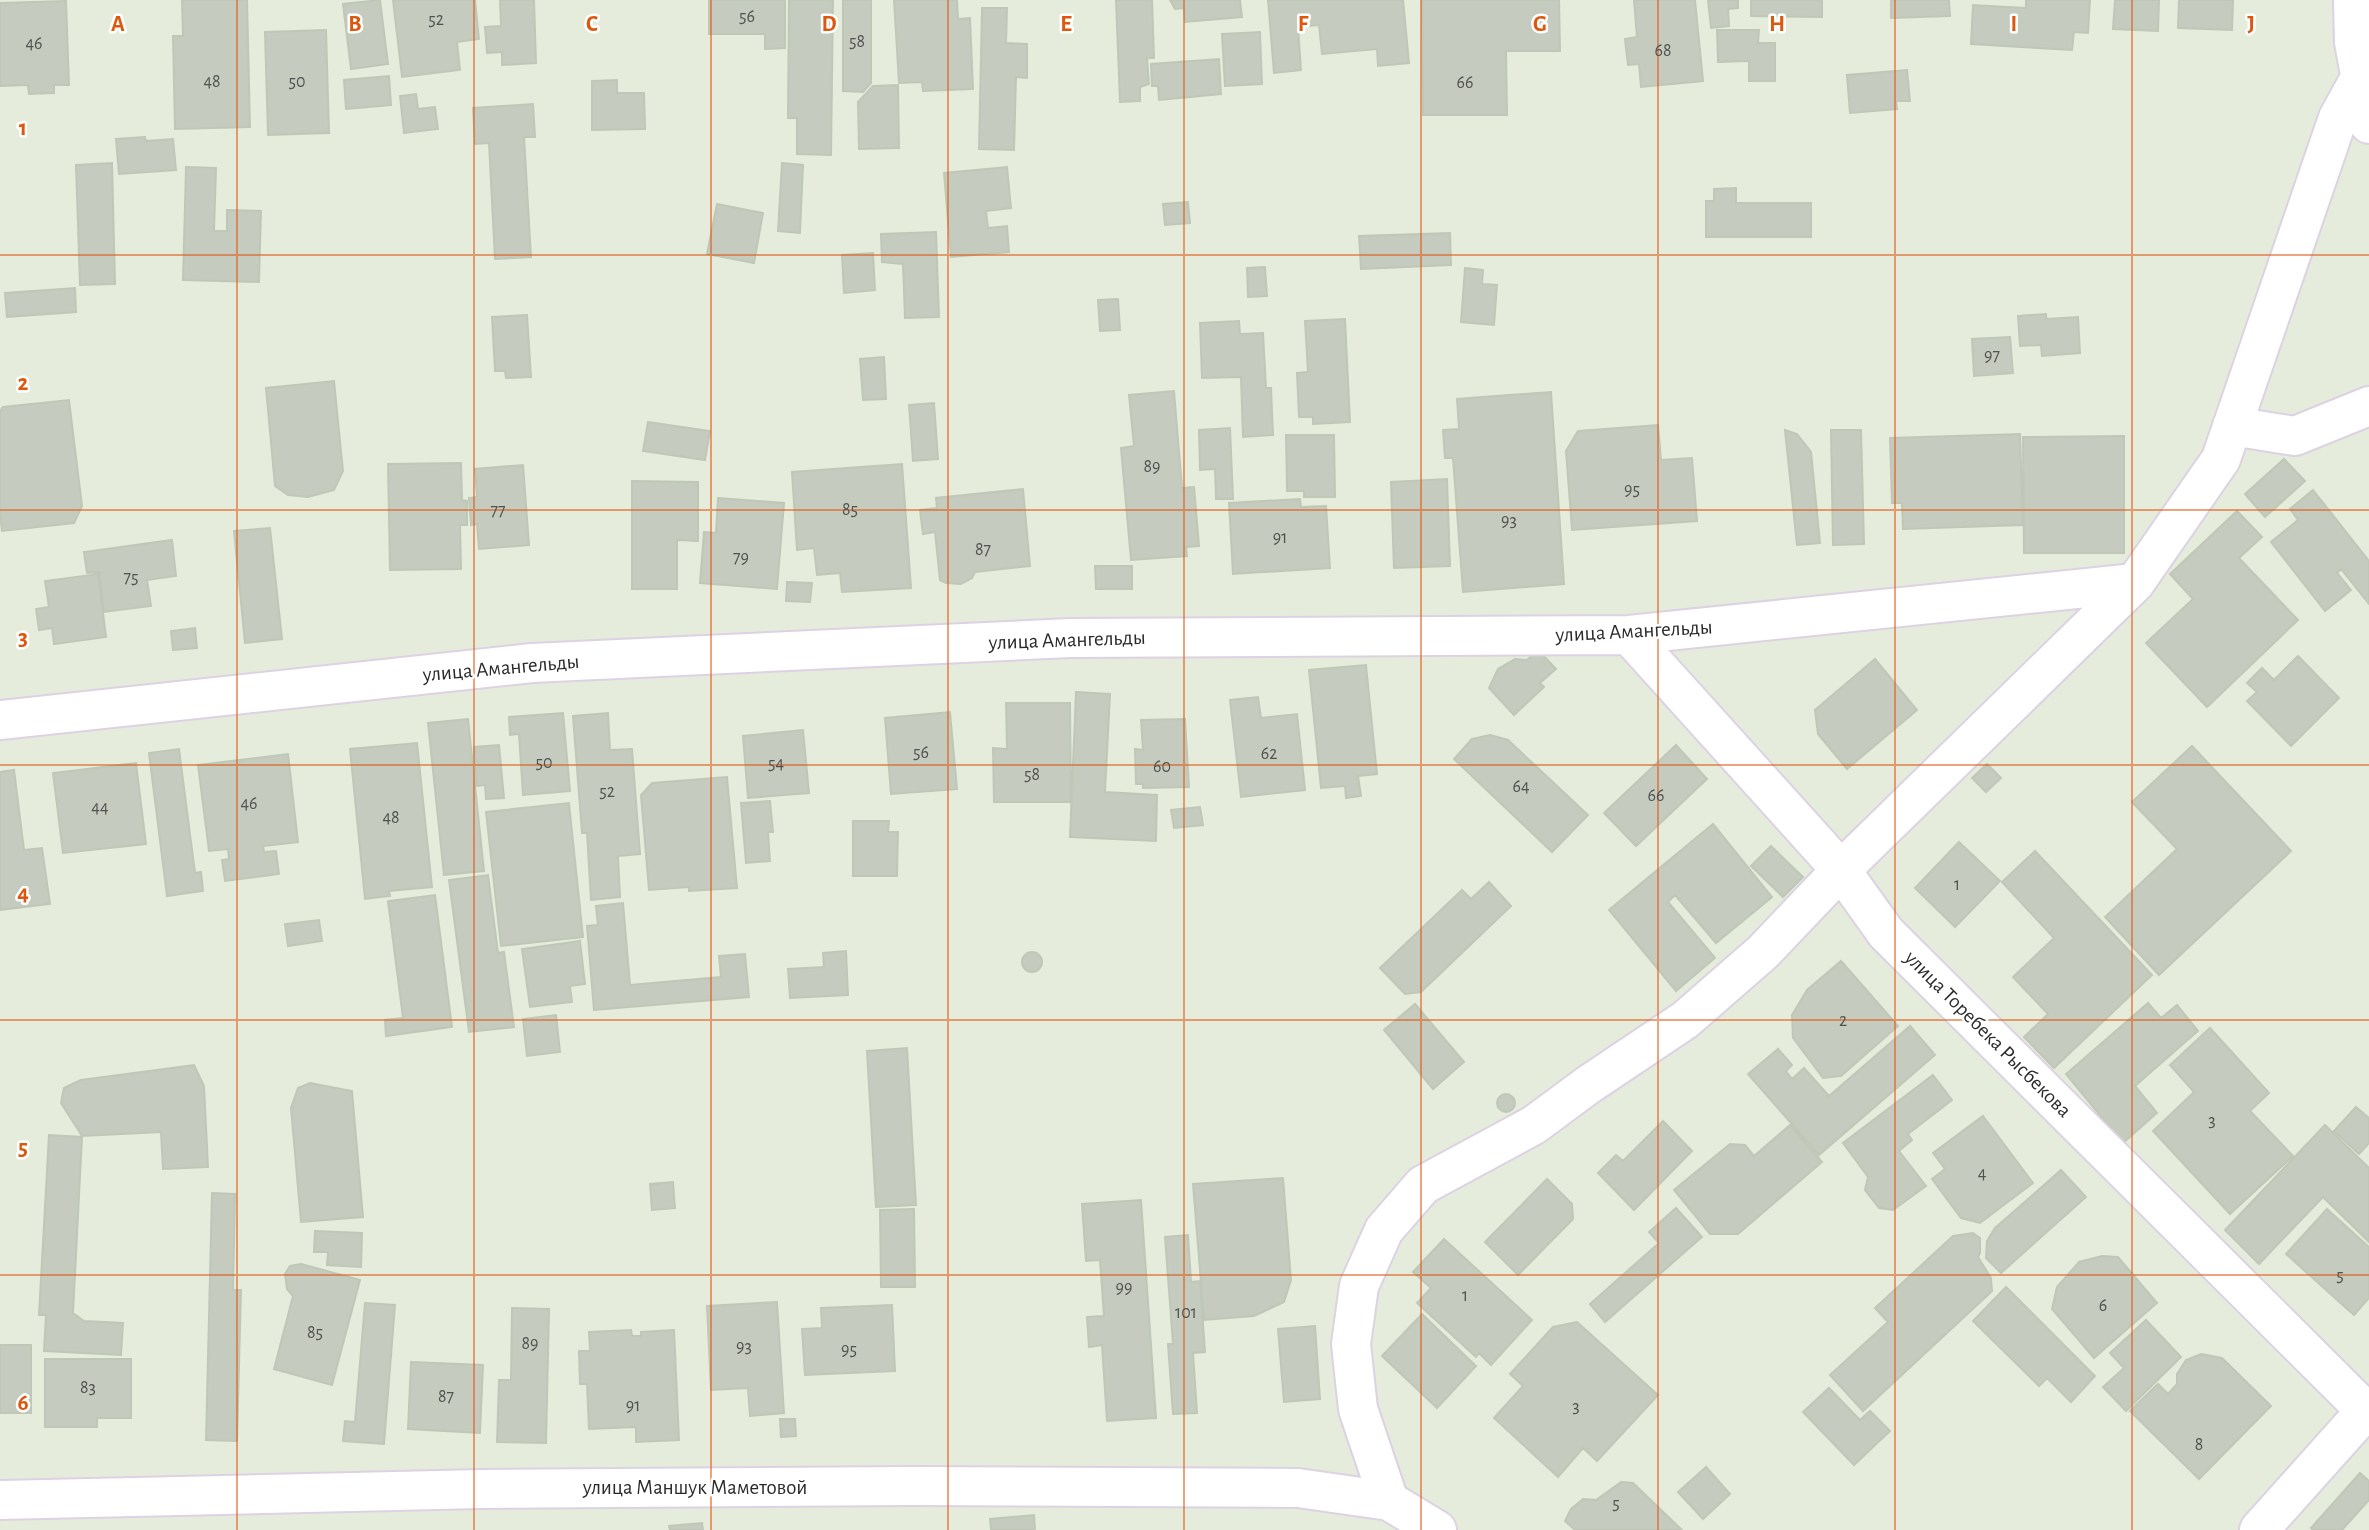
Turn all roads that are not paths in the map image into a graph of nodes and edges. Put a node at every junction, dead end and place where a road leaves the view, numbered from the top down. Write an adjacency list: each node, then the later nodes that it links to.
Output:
1 (2353, 0): 2 (street)
2 (2360, 78): 3 (street); 5 (street)
3 (2369, 124)
4 (2369, 406): 5 (street)
5 (2232, 426): 6 (street)
6 (2135, 583): 7 (street, улица Амангельды); 9 (street)
7 (1629, 635): 8 (street, улица Амангельды); 9 (street, улица Торебека Рысбекова)
8 (0, 720)
9 (1841, 870): 10 (street, улица Торебека Рысбекова); 12 (street)
10 (2368, 1411): 14 (street)
11 (0, 1500): 12 (street, улица Маншук Маметовой)
12 (1389, 1501): 13 (street)
13 (1437, 1530)
14 (2259, 1530)

